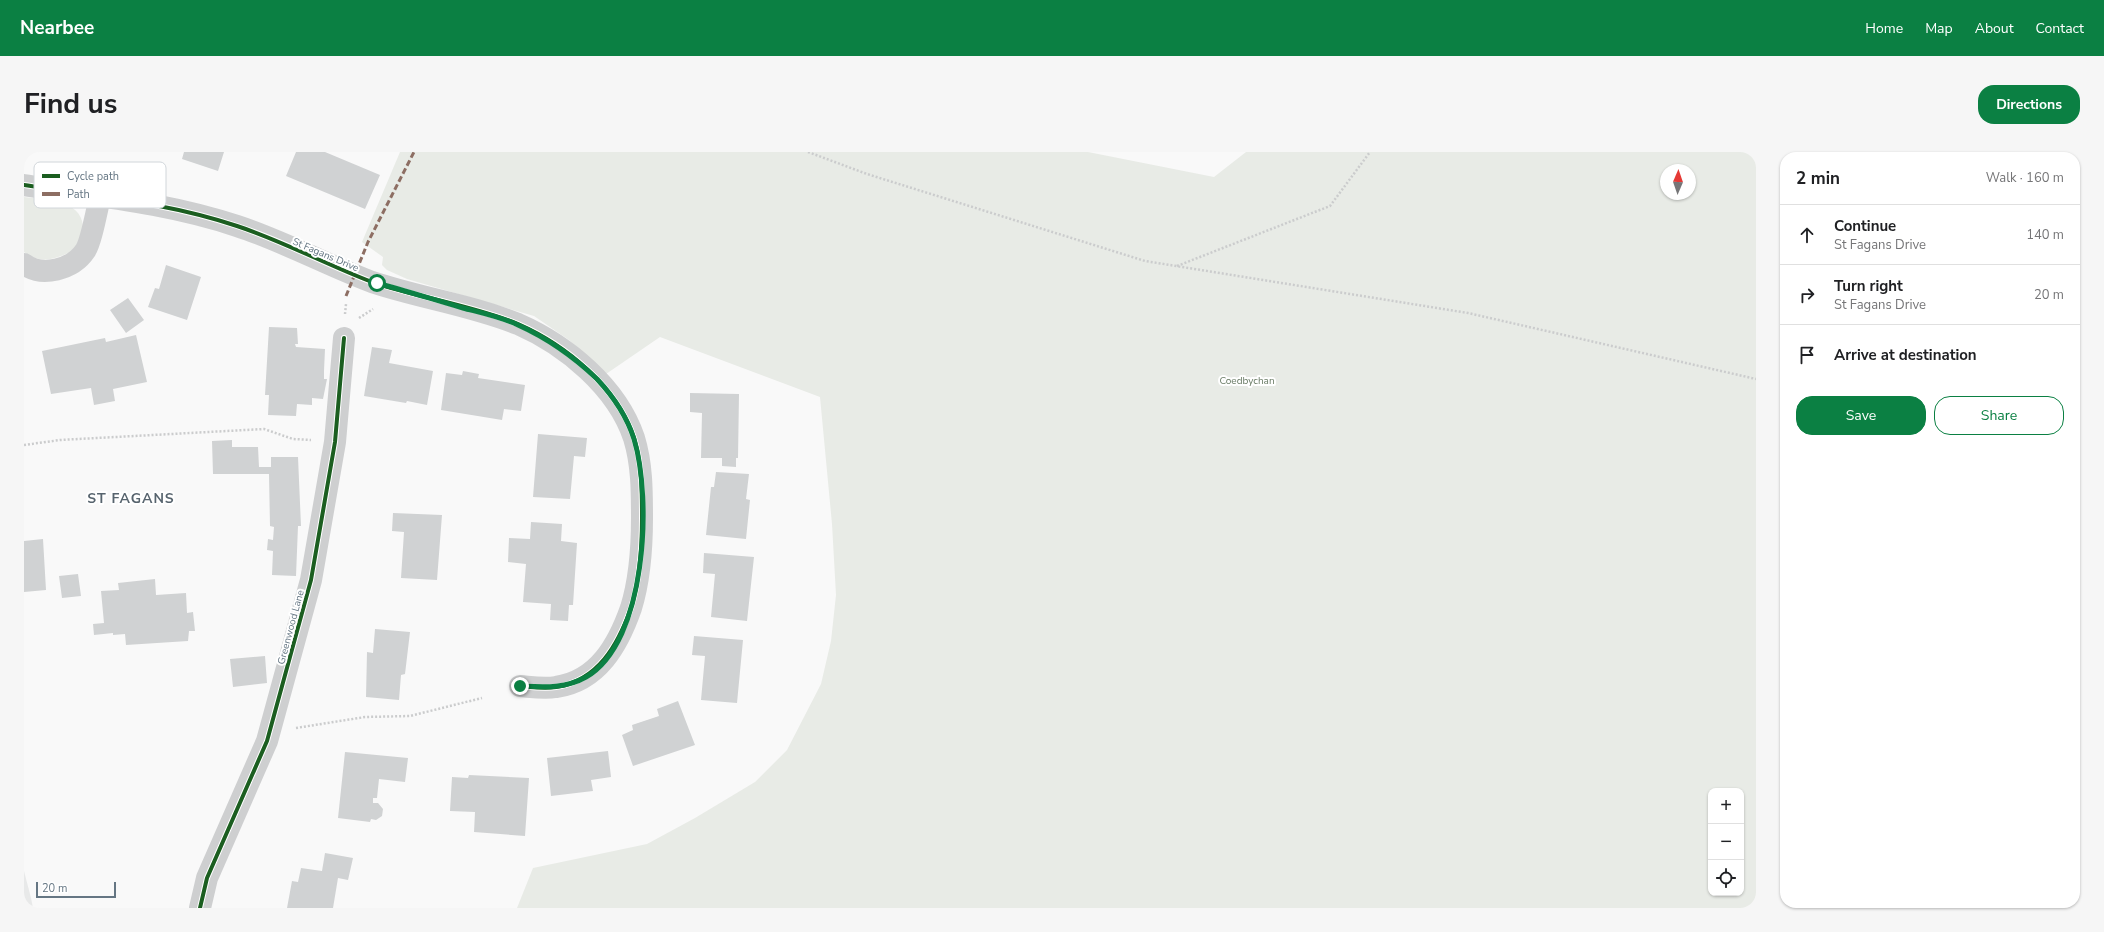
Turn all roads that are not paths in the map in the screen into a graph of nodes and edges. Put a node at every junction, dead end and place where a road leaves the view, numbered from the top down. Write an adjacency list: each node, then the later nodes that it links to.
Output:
1 (24, 185): 2 (street, St Fagans Drive)
2 (34, 187)
3 (97, 208): 5 (street)
4 (165, 208): 7 (street, St Fagans Drive)
5 (24, 264)
6 (344, 329): 8 (street, Greenwood Lane)
7 (520, 686)
8 (200, 908)

